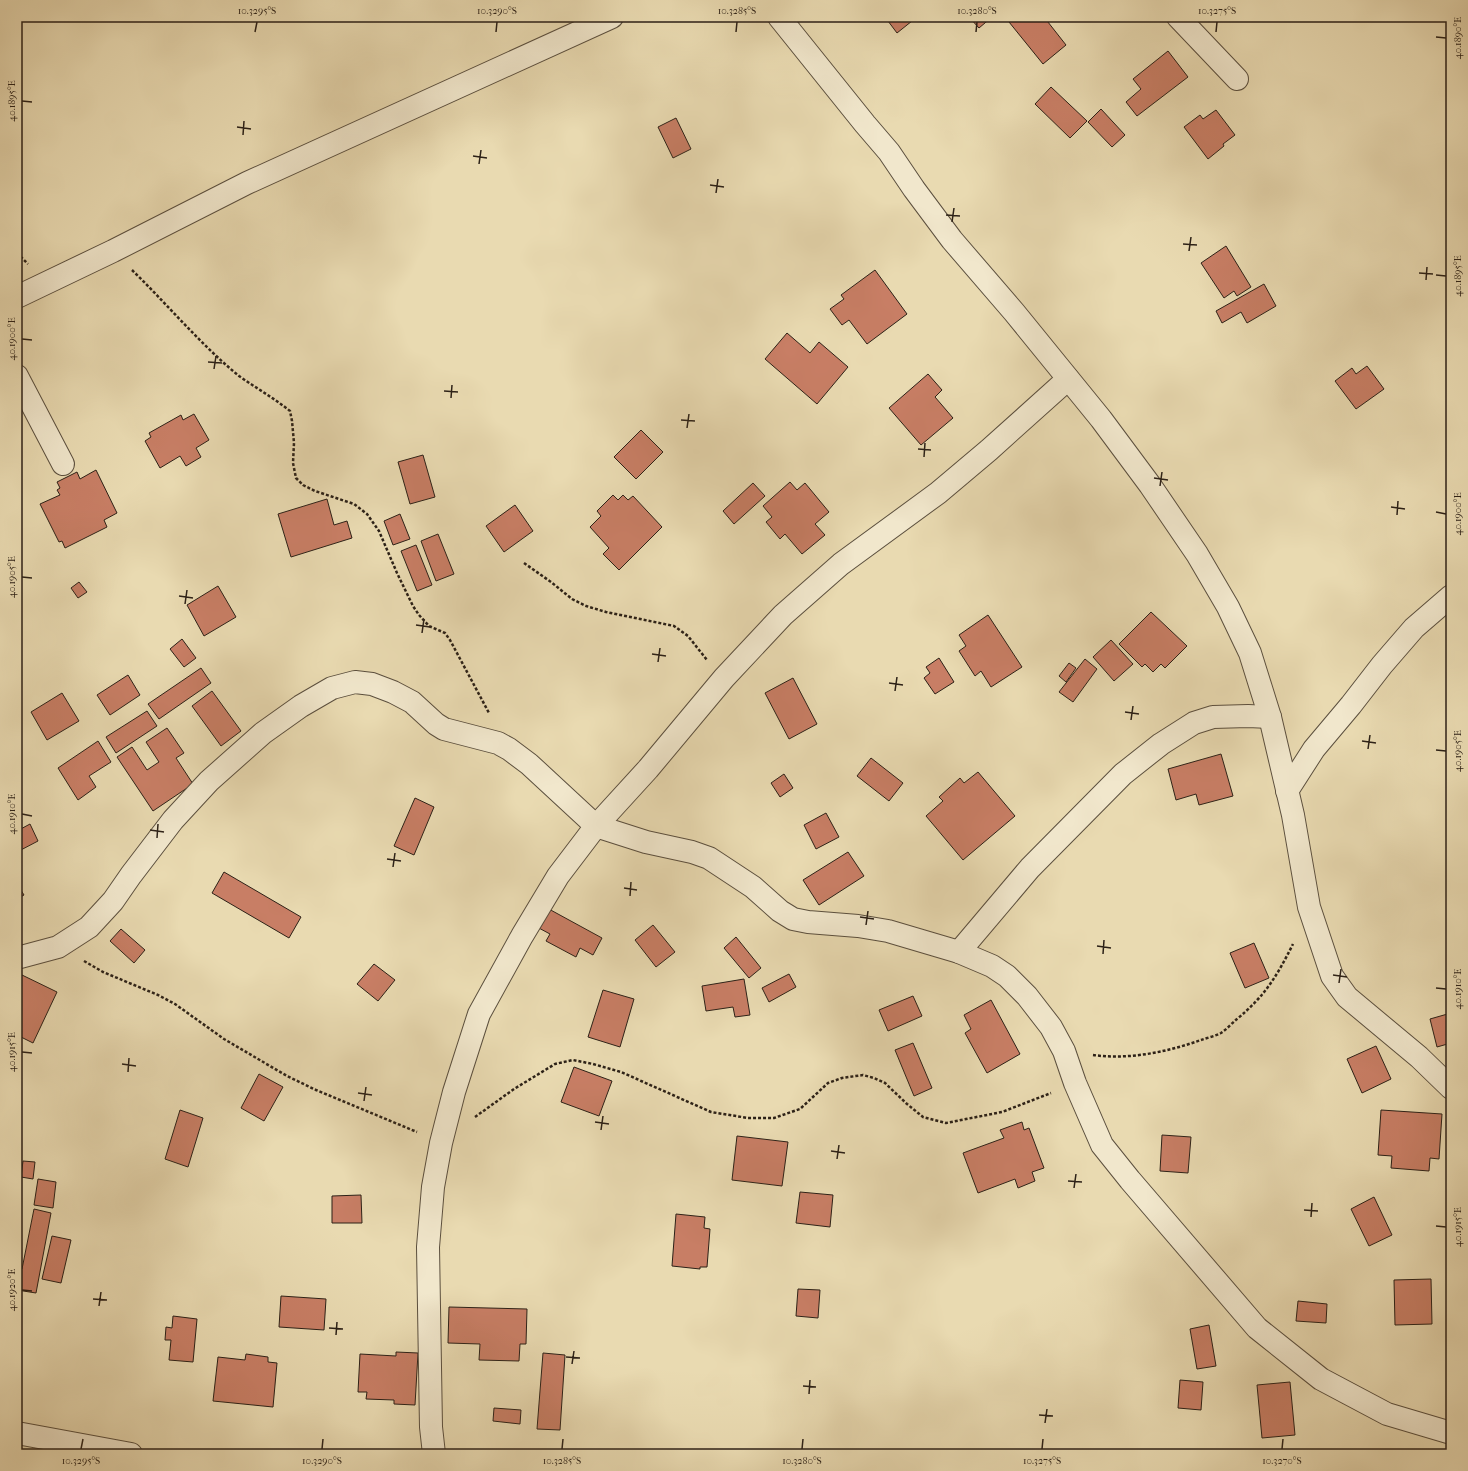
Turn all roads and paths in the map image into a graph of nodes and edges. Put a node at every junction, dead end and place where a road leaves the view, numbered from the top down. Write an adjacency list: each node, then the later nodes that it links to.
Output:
1 (612, 17): 5 (street)
2 (779, 17): 8 (street)
3 (1178, 17): 4 (street)
4 (1237, 79)
5 (113, 251): 6 (street); 14 (path)
6 (17, 297)
7 (17, 376): 9 (street)
8 (1068, 379): 12 (street); 13 (street)
9 (63, 464)
10 (524, 563): 12 (path)
11 (1451, 596): 15 (street)
12 (724, 678): 16 (street)
13 (1270, 717): 15 (street); 19 (street)
14 (509, 749): 16 (street); 18 (street)
15 (1287, 791): 17 (street)
16 (596, 826): 19 (street); 24 (street)
17 (1309, 907): 21 (path); 23 (street)
18 (58, 947): 20 (street); 24 (path)
19 (959, 952): 21 (street)
20 (17, 958)
21 (1064, 1051): 22 (street)
22 (1075, 1083): 24 (path); 25 (street)
23 (1451, 1088)
24 (441, 1142): 28 (street)
25 (1451, 1432)
26 (17, 1433): 27 (street)
27 (131, 1454)
28 (434, 1454)

